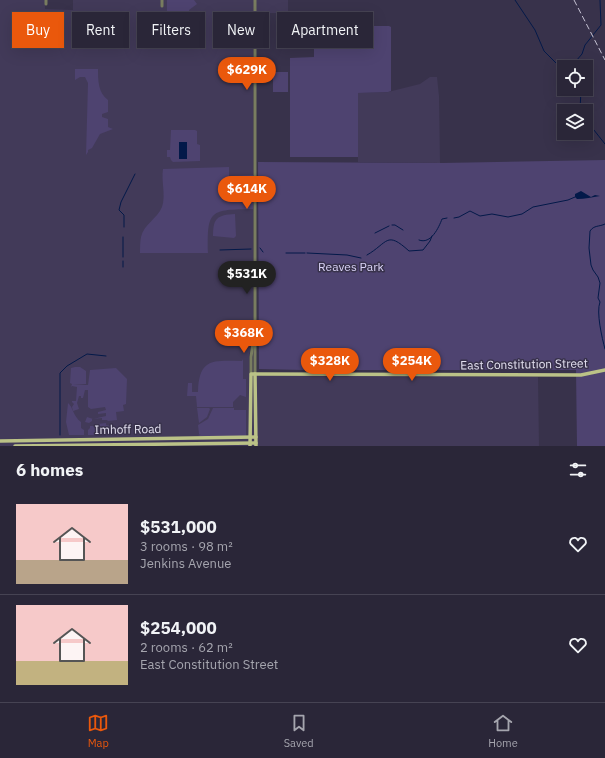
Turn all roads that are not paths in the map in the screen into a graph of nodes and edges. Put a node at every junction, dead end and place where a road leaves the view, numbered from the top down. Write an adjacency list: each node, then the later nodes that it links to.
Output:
1 (46, 0): 4 (street)
2 (162, 0): 5 (street)
3 (255, 0): 7 (street)
4 (46, 4)
5 (162, 6)
6 (605, 370): 7 (main road, East Constitution Street)
7 (253, 374): 8 (main road); 9 (main road)
8 (250, 438): 9 (main road, Imhoff Road); 10 (main road, Imhoff Road); 12 (main road)
9 (256, 438): 11 (main road)
10 (0, 441)
11 (256, 444): 12 (main road, Imhoff Road)
12 (250, 445): 13 (main road, Imhoff Road)
13 (15, 446)

